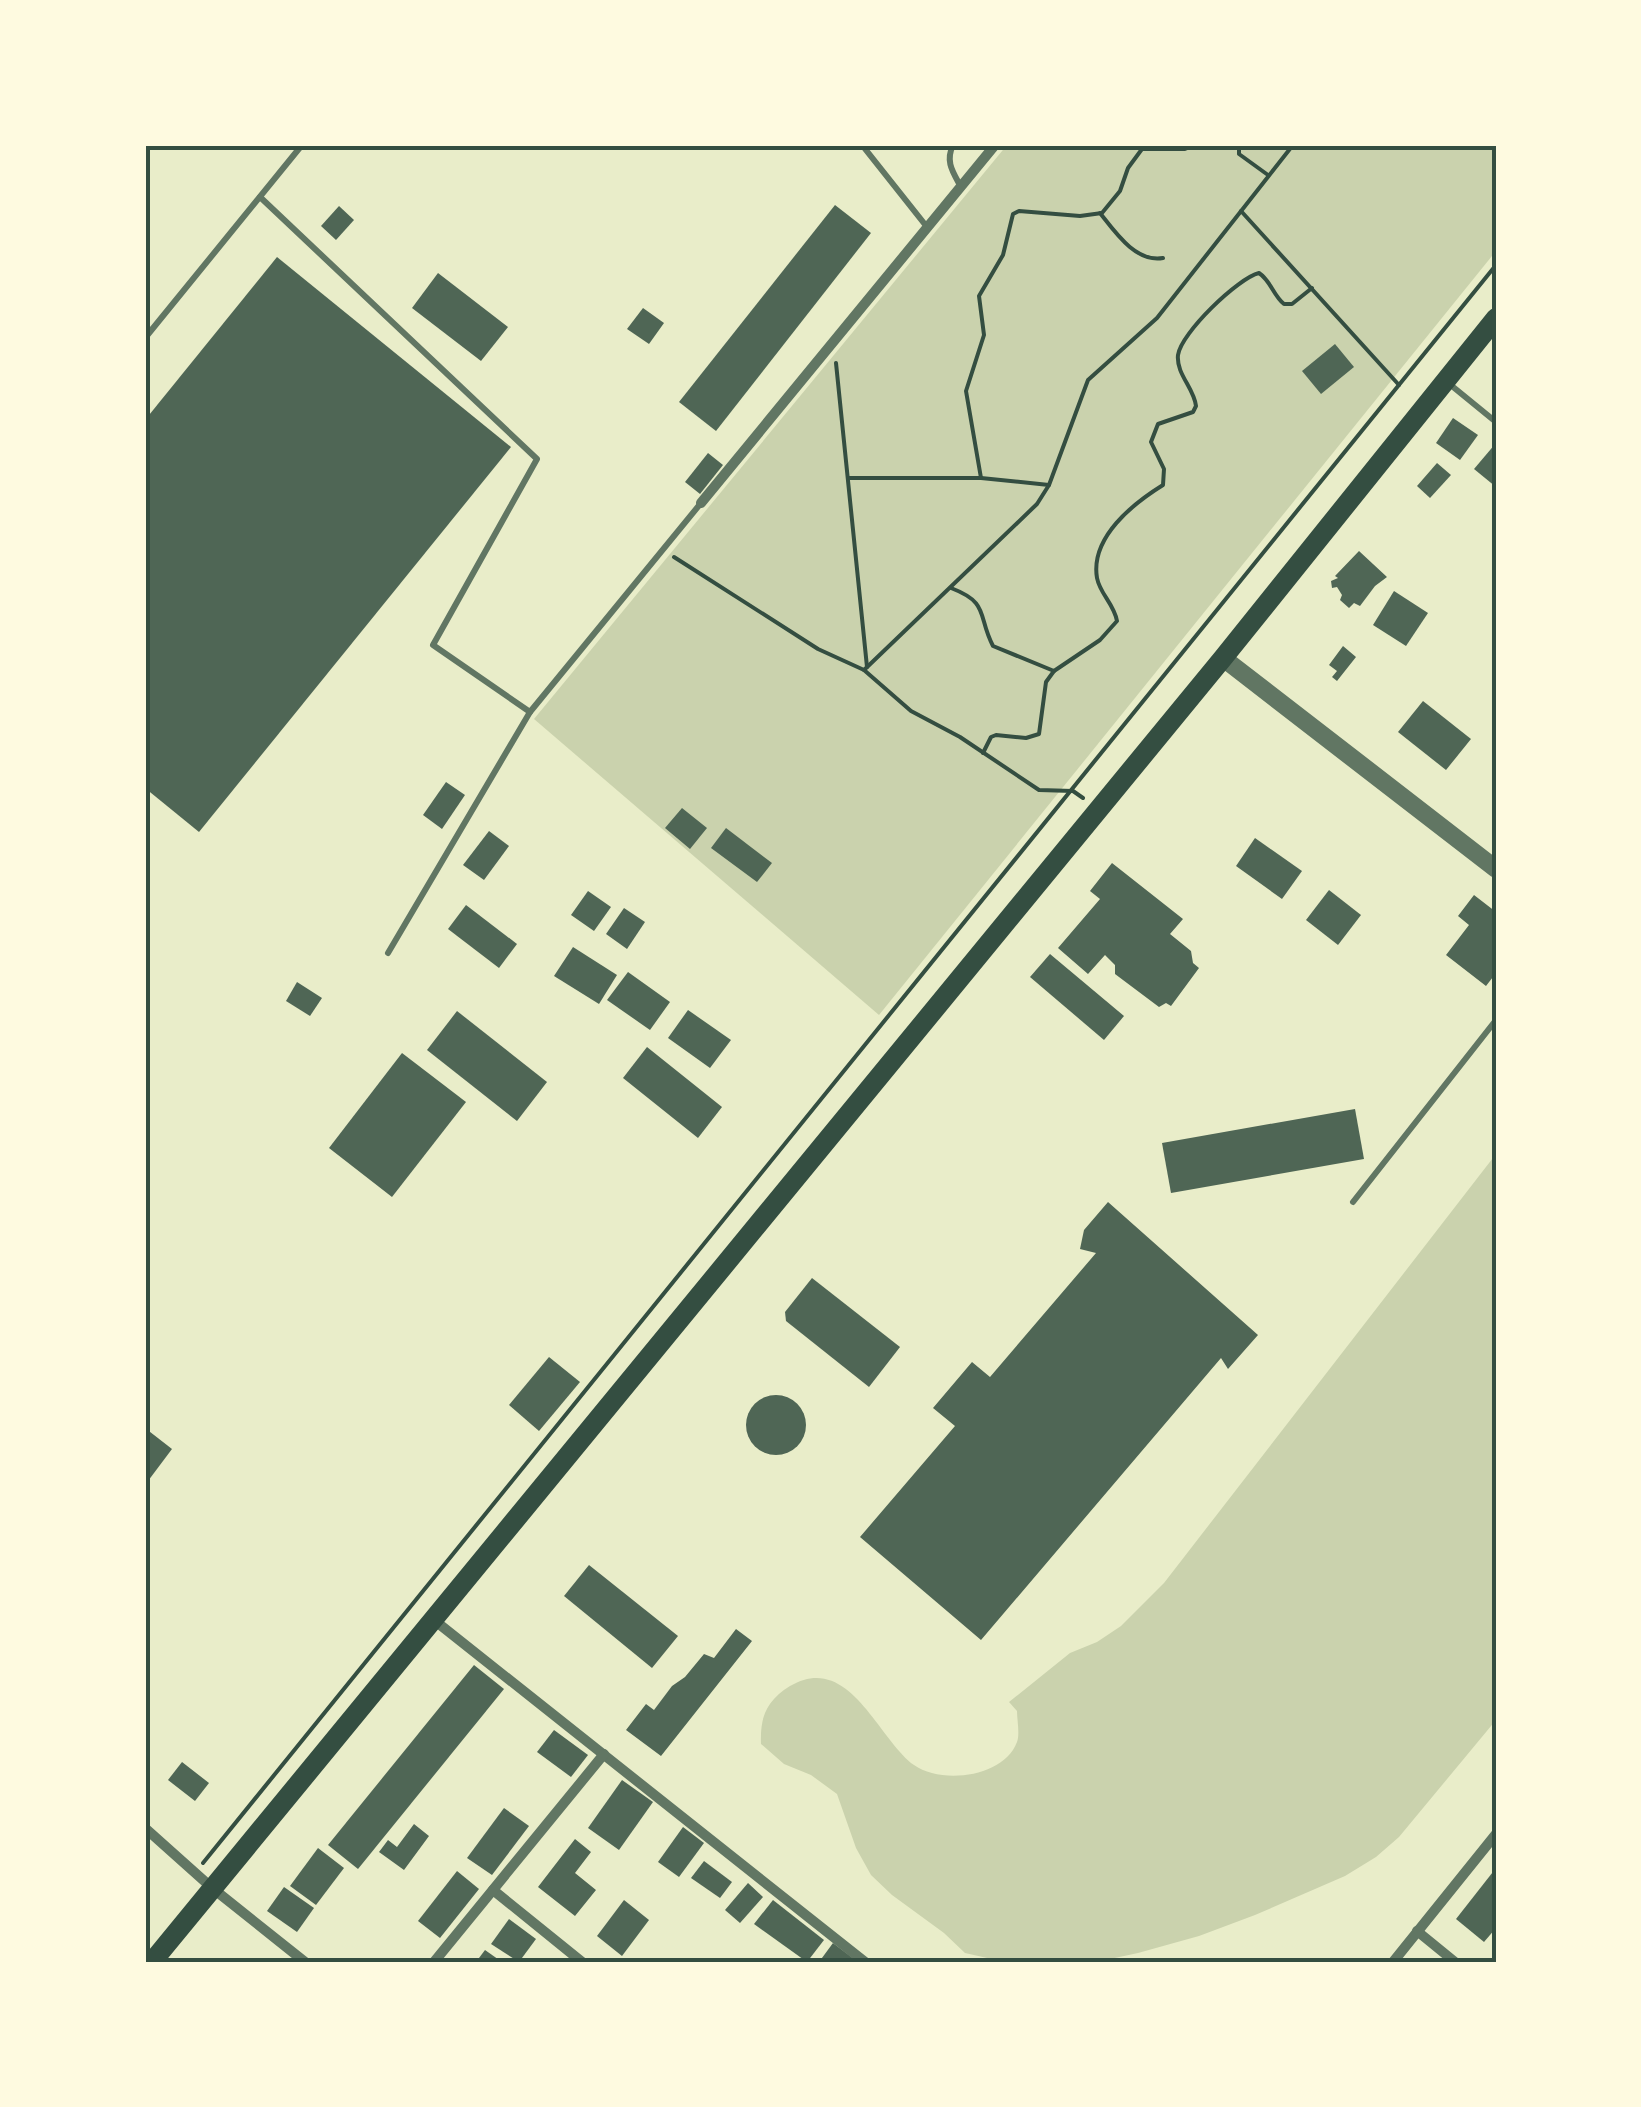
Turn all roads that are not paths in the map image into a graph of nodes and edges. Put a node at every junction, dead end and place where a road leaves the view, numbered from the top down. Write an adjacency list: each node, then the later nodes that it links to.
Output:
1 (302, 145): 6 (lane)
2 (862, 145): 7 (lane)
3 (953, 145): 5 (lane)
4 (995, 145): 5 (street)
5 (961, 187): 7 (street)
6 (260, 197): 9 (lane); 14 (lane)
7 (927, 228): 12 (street)
8 (1496, 318): 10 (main road)
9 (145, 338)
10 (1446, 381): 11 (lane); 13 (main road)
11 (1496, 422)
12 (701, 503): 14 (lane)
13 (1223, 658): 15 (street); 19 (main road)
14 (530, 712): 16 (lane)
15 (1496, 869)
16 (388, 953)
17 (1496, 1020): 18 (lane)
18 (1353, 1202)
19 (434, 1620): 20 (street); 23 (main road)
20 (604, 1754): 24 (street); 30 (street)
21 (145, 1828): 23 (street)
22 (1496, 1834): 25 (street)
23 (203, 1880): 26 (main road); 27 (street)
24 (492, 1890): 28 (street); 29 (street)
25 (1417, 1931): 31 (street); 32 (street)
26 (152, 1962)
27 (305, 1962)
28 (434, 1962)
29 (582, 1962)
30 (865, 1962)
31 (1393, 1962)
32 (1455, 1962)

